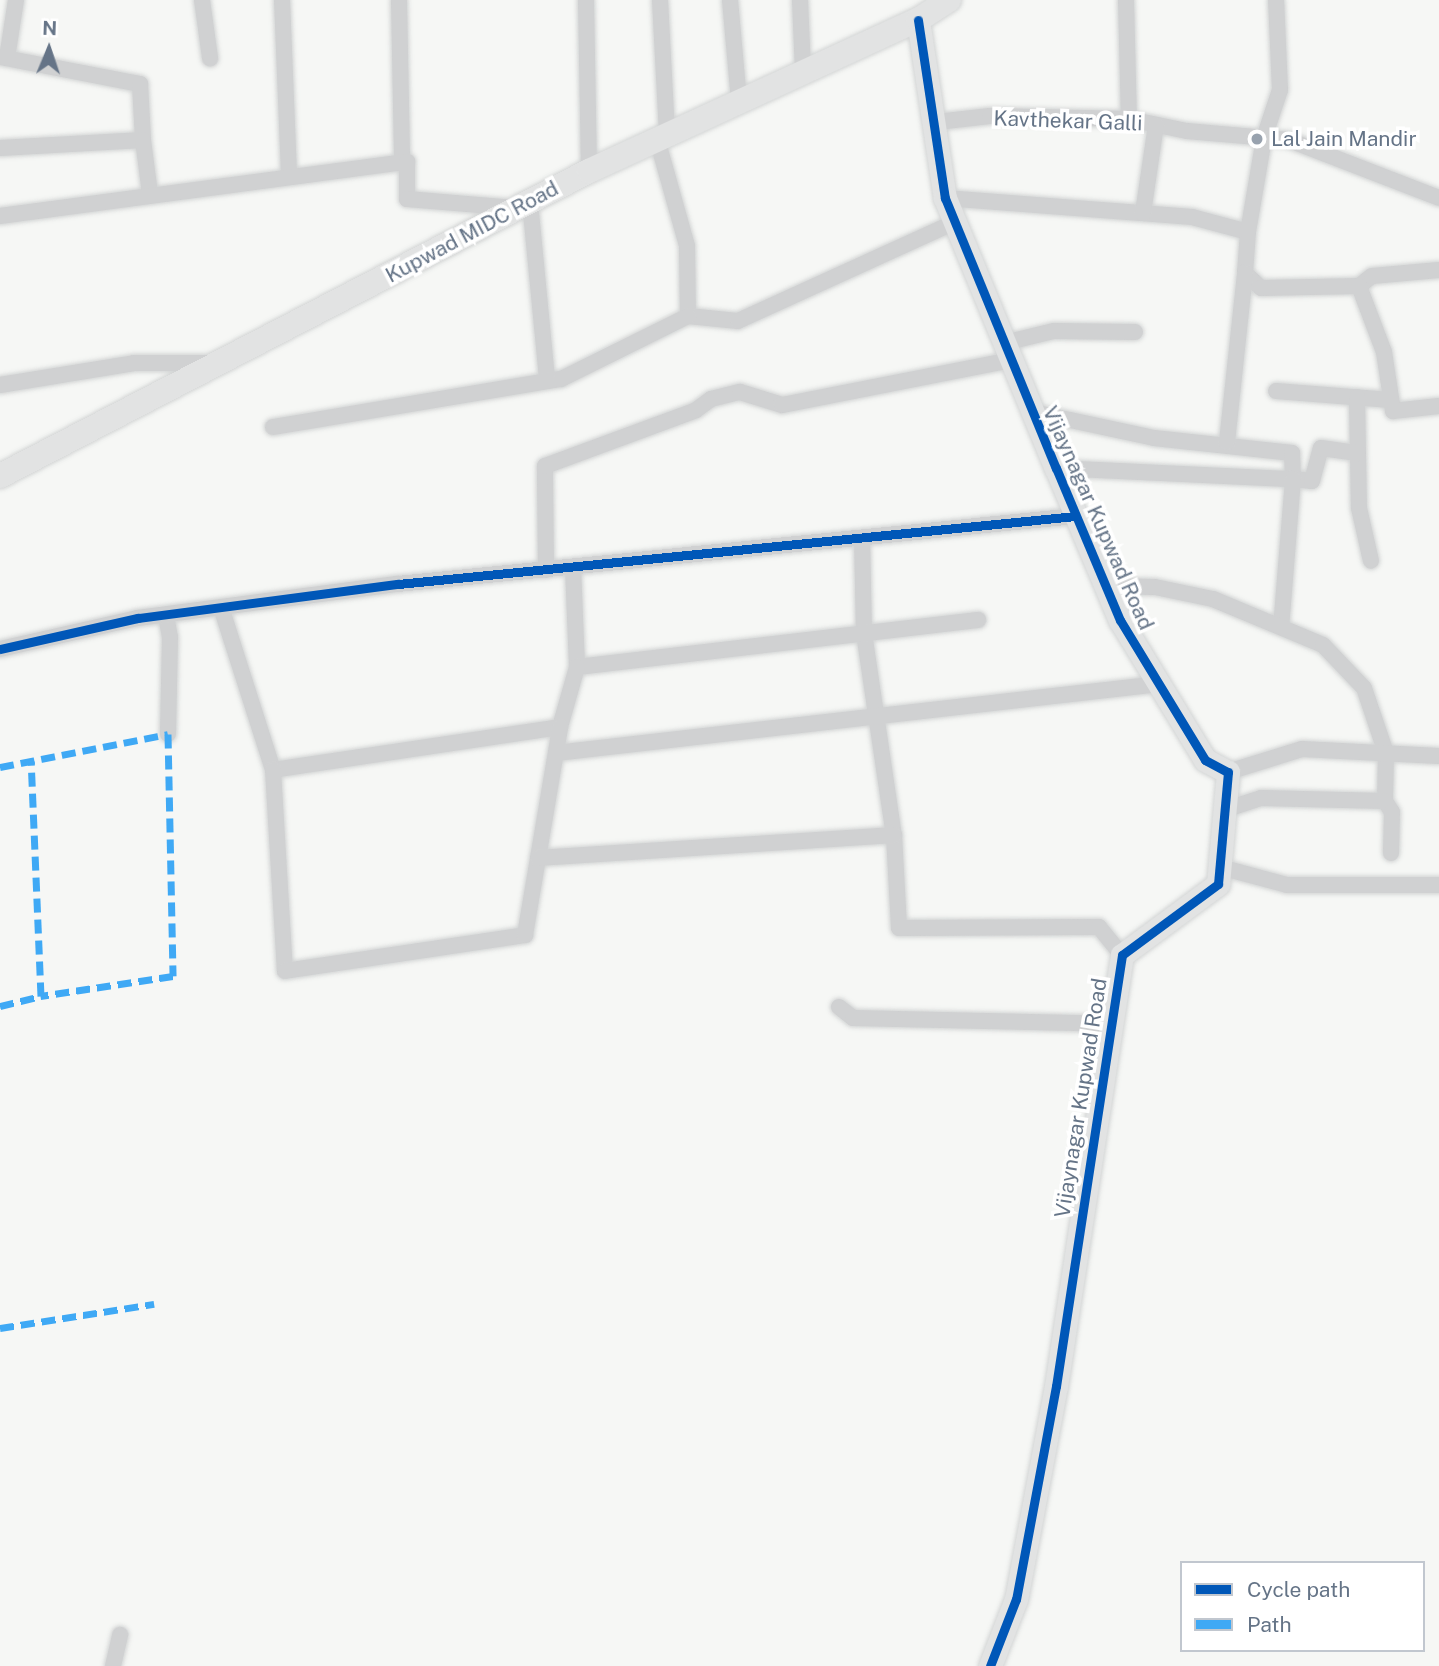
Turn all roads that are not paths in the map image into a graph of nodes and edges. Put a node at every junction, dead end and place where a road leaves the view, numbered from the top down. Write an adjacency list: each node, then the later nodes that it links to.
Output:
1 (16, 0): 13 (street)
2 (202, 0): 14 (street)
3 (282, 0): 26 (street)
4 (399, 0): 24 (street)
5 (586, 0): 25 (street)
6 (660, 0): 20 (street)
7 (730, 0): 16 (street)
8 (800, 0): 15 (street)
9 (949, 0): 12 (main road, Kupwad MIDC Road)
10 (1126, 0): 17 (street)
11 (1276, 0): 21 (street)
12 (918, 20): 15 (main road, Kupwad MIDC Road); 18 (street, Vijaynagar Kupwad Road)
13 (4, 58): 22 (street)
14 (210, 58)
15 (803, 71): 16 (main road, Kupwad MIDC Road)
16 (739, 101): 20 (main road, Kupwad MIDC Road)
17 (1129, 119): 18 (street, Kavthekar Galli); 19 (street, Kavthekar Galli)
18 (937, 122): 28 (street, Vijaynagar Kupwad Road)
19 (1156, 125): 21 (street, Kavthekar Galli); 31 (street)
20 (662, 137): 25 (main road, Kupwad MIDC Road); 38 (street)
21 (1264, 138): 29 (street, Kavthekar Galli); 34 (street)
22 (143, 140): 23 (street); 27 (street)
23 (0, 148)
24 (402, 162): 26 (street); 30 (street)
25 (589, 171): 30 (main road, Kupwad MIDC Road)
26 (289, 175): 27 (street)
27 (150, 194): 32 (street)
28 (945, 198): 31 (street); 33 (street, Vijaynagar Kupwad Road)
29 (1439, 198)
30 (524, 205): 41 (main road, Kupwad MIDC Road); 42 (street)
31 (1143, 213): 34 (street)
32 (0, 216)
33 (955, 222): 38 (street); 40 (street, Vijaynagar Kupwad Road)
34 (1248, 232): 36 (street)
35 (1439, 270): 37 (street)
36 (1245, 273): 37 (street); 50 (street)
37 (1359, 286): 46 (street)
38 (688, 316): 42 (street)
39 (1135, 332): 40 (street)
40 (1008, 351): 48 (street, Vijaynagar Kupwad Road); 59 (street)
41 (221, 363): 43 (street); 53 (main road, Kupwad MIDC Road)
42 (547, 380): 49 (street)
43 (0, 385)
44 (1276, 391): 45 (street)
45 (1357, 397): 46 (street); 51 (street)
46 (1391, 400): 47 (street)
47 (1439, 406)
48 (1033, 412): 50 (street); 52 (street, Vijaynagar Kupwad Road)
49 (273, 427)
50 (1227, 442): 54 (street)
51 (1358, 453): 54 (street); 57 (street)
52 (1056, 468): 54 (street); 55 (street, Vijaynagar Kupwad Road)
53 (0, 476)
54 (1293, 479): 64 (street)
55 (1076, 516): 56 (street); 60 (street, Vijaynagar Kupwad Road)
56 (862, 538): 58 (street); 65 (street)
57 (1371, 561)
58 (573, 567): 59 (street); 67 (street)
59 (545, 569): 61 (street)
60 (1105, 586): 64 (street); 68 (street, Vijaynagar Kupwad Road)
61 (221, 607): 62 (street); 75 (street)
62 (166, 615): 66 (street); 71 (street)
63 (978, 620): 65 (street)
64 (1281, 627): 73 (street)
65 (864, 633): 67 (street); 69 (street)
66 (0, 649)
67 (577, 667): 70 (street)
68 (1159, 684): 69 (street); 76 (street, Vijaynagar Kupwad Road)
69 (876, 718): 72 (street); 79 (street)
70 (560, 727): 72 (street); 75 (street)
71 (168, 734)
72 (556, 753): 81 (street)
73 (1386, 753): 74 (street); 76 (street); 77 (street)
74 (1439, 756)
75 (273, 770): 81 (street)
76 (1228, 772): 78 (street, Vijaynagar Kupwad Road)
77 (1385, 801): 78 (street); 80 (street)
78 (1227, 809): 82 (street, Vijaynagar Kupwad Road)
79 (894, 835): 81 (street); 84 (street)
80 (1391, 853)
81 (538, 858)
82 (1220, 867): 83 (street); 84 (street, Vijaynagar Kupwad Road)
83 (1439, 885)
84 (1122, 955): 86 (street, Vijaynagar Kupwad Road)
85 (839, 1007): 86 (street)
86 (1108, 1024): 89 (street, Vijaynagar Kupwad Road)
87 (120, 1635): 88 (street)
88 (113, 1666)
89 (990, 1666)

